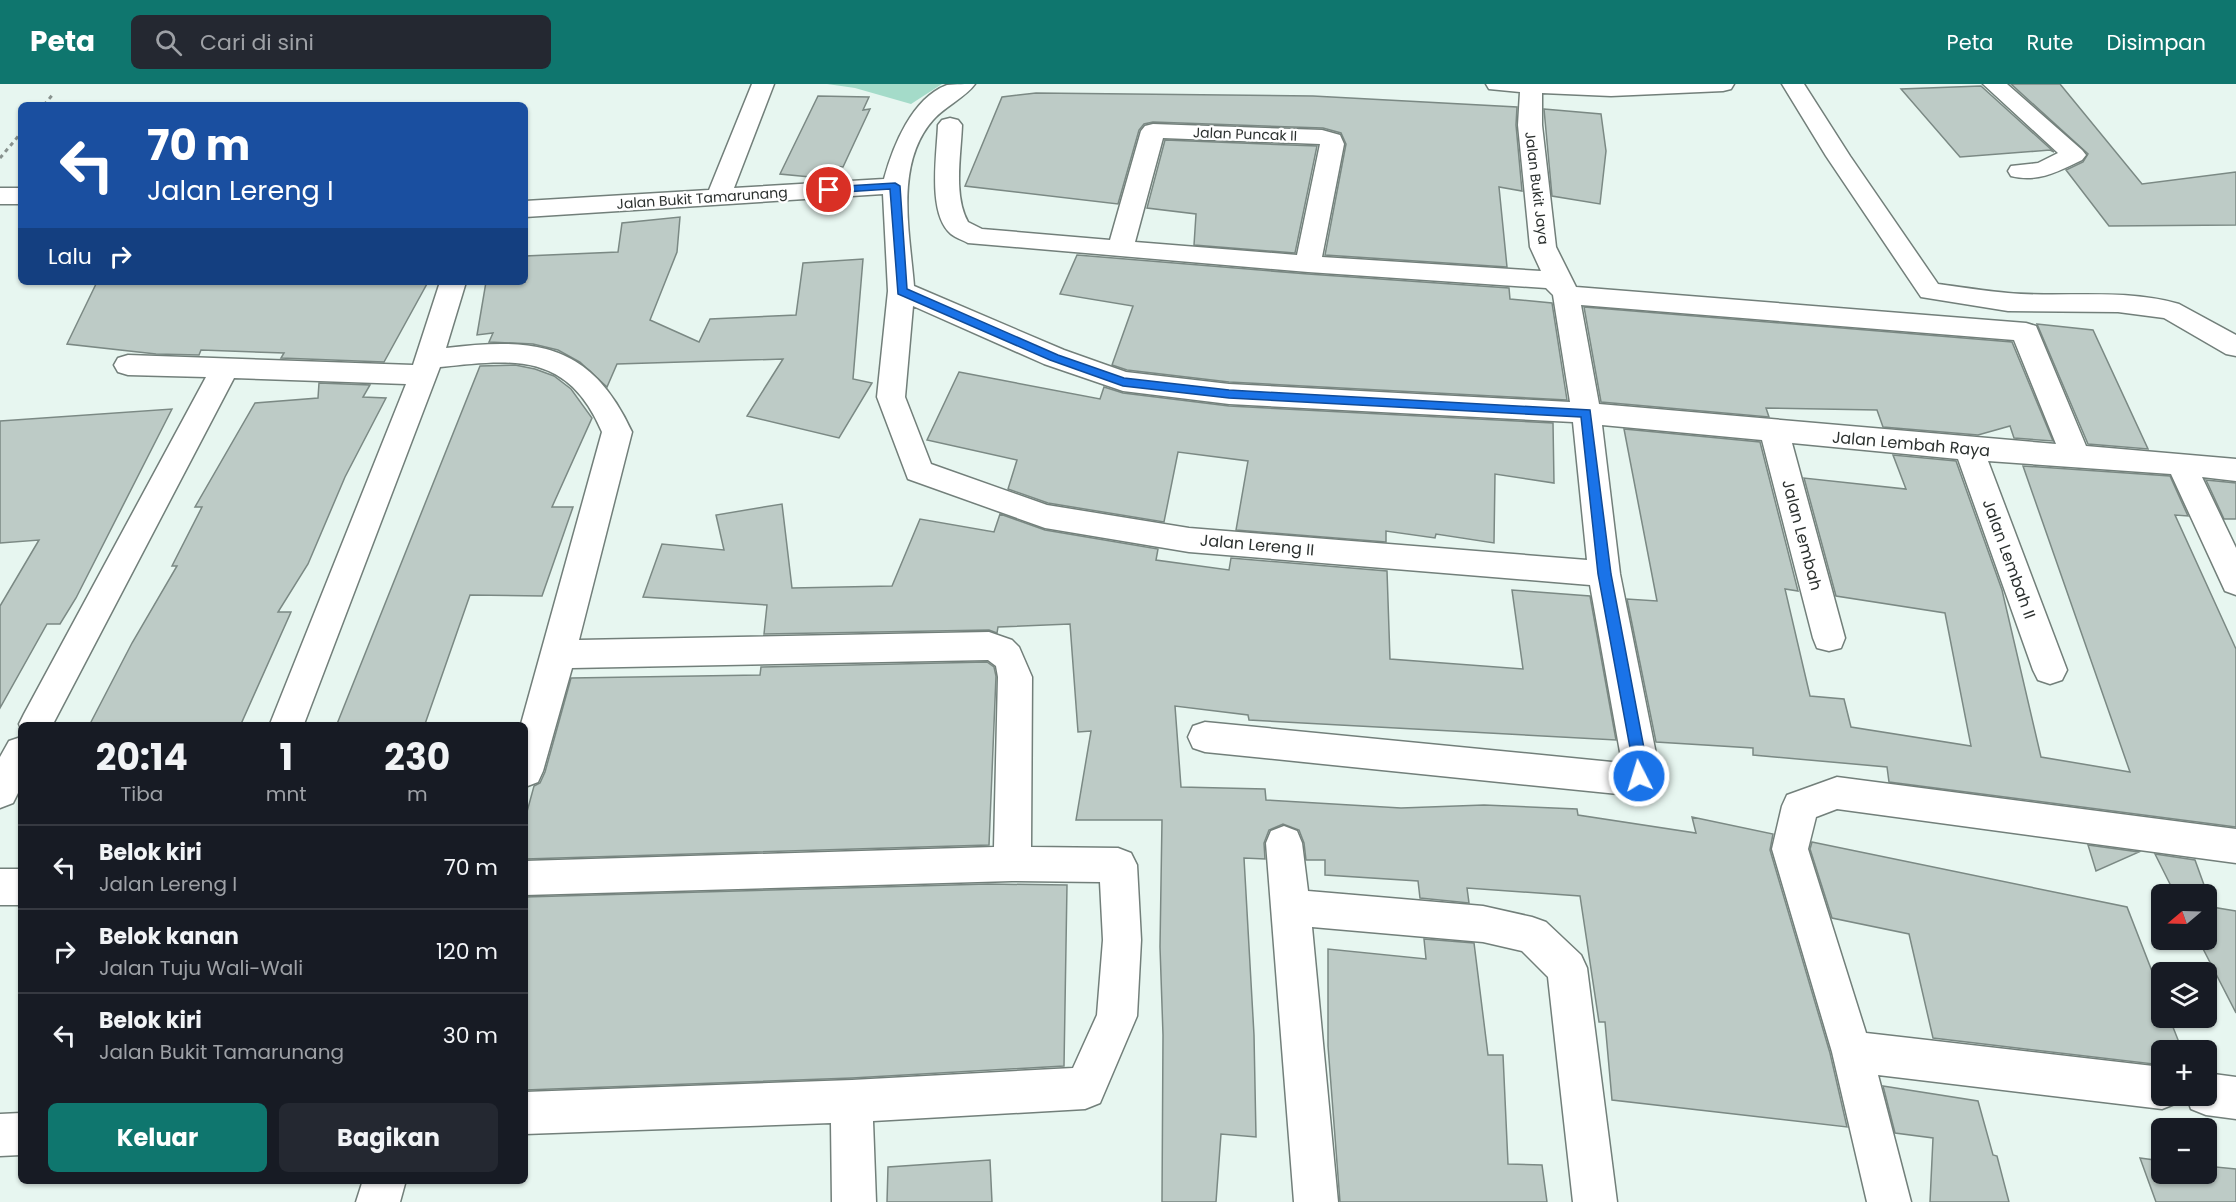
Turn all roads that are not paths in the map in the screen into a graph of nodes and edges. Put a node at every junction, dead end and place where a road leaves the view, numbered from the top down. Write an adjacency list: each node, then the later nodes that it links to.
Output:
1 (763, 84): 13 (street)
2 (964, 84): 10 (street)
3 (1497, 84): 7 (street)
4 (1723, 84): 7 (street)
5 (1793, 84): 20 (street)
6 (1994, 84): 9 (street)
7 (1531, 86): 19 (street, Jalan Bukit Jaya)
8 (950, 125): 15 (street)
9 (2020, 171)
10 (895, 186): 13 (street, Jalan Bukit Tamarunang); 18 (street)
11 (0, 196): 12 (street)
12 (18, 196)
13 (719, 196): 14 (street, Jalan Bukit Tamarunang)
14 (528, 209)
15 (1120, 248): 16 (street); 16 (street, Jalan Puncak II)
16 (1308, 264): 19 (street)
17 (452, 285): 22 (street)
18 (902, 291): 24 (street, Jalan Lembah Raya); 30 (street, Jalan Lereng II)
19 (1565, 291): 24 (street, Jalan Bukit Jaya); 27 (street)
20 (2236, 347)
21 (128, 365): 23 (street)
22 (426, 367): 23 (street); 33 (street); 36 (street)
23 (224, 370): 35 (street)
24 (1586, 413): 25 (street, Jalan Lembah Raya); 30 (street, Jalan Bukit Jaya)
25 (1774, 432): 26 (street, Jalan Lembah Raya); 32 (street, Jalan Lembah)
26 (1969, 449): 27 (street, Jalan Lembah Raya); 34 (street, Jalan Lembah II)
27 (2075, 456): 28 (street, Jalan Lembah Raya)
28 (2181, 464): 29 (street, Jalan Lembah Raya); 31 (street)
29 (2236, 470)
30 (1604, 574): 37 (street, Jalan Bukit Jaya)
31 (2236, 582)
32 (1829, 638)
33 (559, 654): 39 (street); 43 (street)
34 (2050, 670)
35 (37, 722)
36 (288, 722)
37 (1204, 737)
38 (18, 759): 40 (street)
39 (528, 761)
40 (0, 792)
41 (1284, 843): 47 (street)
42 (2236, 846): 48 (street)
43 (1012, 864): 44 (street); 52 (street)
44 (528, 878)
45 (0, 887): 46 (street)
46 (18, 887)
47 (1291, 907): 59 (street); 60 (street)
48 (1852, 1052): 49 (street); 61 (street)
49 (2151, 1087)
50 (2217, 1095): 51 (street)
51 (2236, 1098)
52 (852, 1101): 53 (street); 58 (street)
53 (528, 1113)
54 (18, 1134): 55 (street)
55 (0, 1135)
56 (384, 1184): 57 (street)
57 (378, 1202)
58 (854, 1202)
59 (1316, 1202)
60 (1595, 1202)
61 (1889, 1202)

